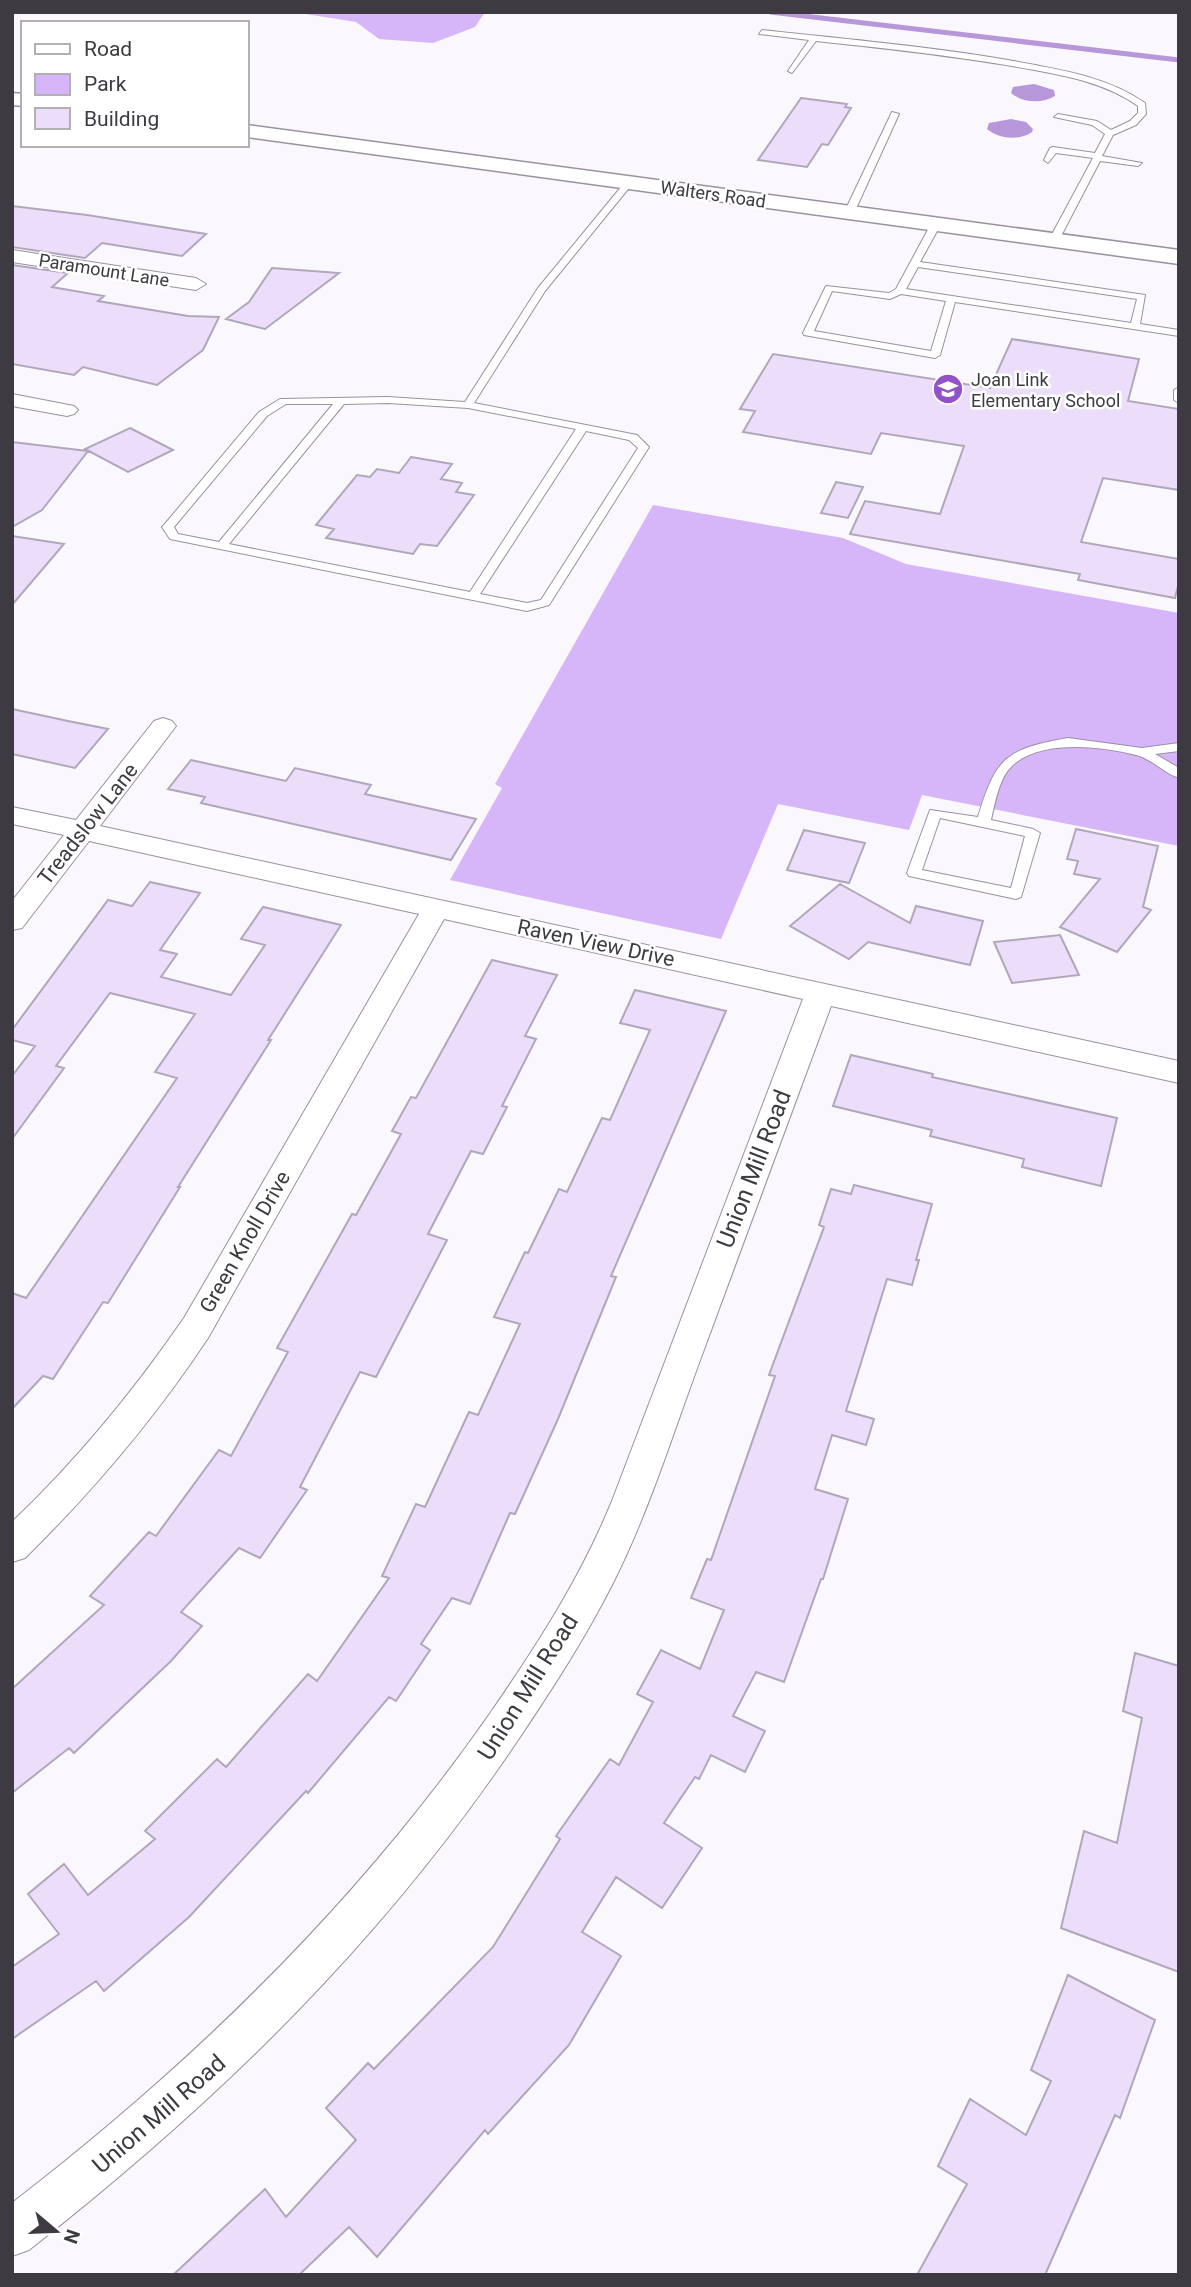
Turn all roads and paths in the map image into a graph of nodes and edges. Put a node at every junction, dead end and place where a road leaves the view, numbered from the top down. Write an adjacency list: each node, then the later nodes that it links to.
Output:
1 (762, 32): 2 (lane)
2 (814, 38): 3 (lane); 5 (lane)
3 (792, 71)
4 (1014, 74): 5 (lane)
5 (1083, 79): 9 (lane)
6 (895, 114): 14 (lane)
7 (1058, 117): 9 (lane)
8 (248, 131): 13 (street, Walters Road)
9 (1110, 132): 10 (lane)
10 (1098, 157): 11 (lane); 12 (lane); 16 (lane)
11 (1048, 160)
12 (1138, 163)
13 (629, 183): 14 (street, Walters Road); 29 (lane)
14 (849, 212): 15 (street, Walters Road)
15 (936, 224): 16 (street, Walters Road); 19 (lane)
16 (1054, 240): 18 (street, Walters Road)
17 (12, 256): 20 (street, Paramount Lane)
18 (1179, 257)
19 (915, 264): 21 (lane); 23 (lane)
20 (197, 284)
21 (900, 291): 22 (lane); 22 (lane)
22 (951, 299): 23 (lane)
23 (1135, 326): 24 (lane)
24 (1179, 333)
25 (1179, 390): 27 (lane)
26 (12, 400): 30 (street)
27 (1179, 400)
28 (341, 401): 29 (lane); 32 (lane); 32 (lane)
29 (468, 405): 31 (lane)
30 (67, 410)
31 (583, 427): 33 (lane); 33 (lane)
32 (220, 547): 33 (lane)
33 (473, 596)
34 (163, 726): 40 (street, Treadslow Lane)
35 (1179, 747): 36 (lane)
36 (1142, 752): 37 (lane); 39 (lane)
37 (1179, 774)
38 (12, 815): 40 (street, Raven View Drive)
39 (984, 823): 39 (lane)
40 (83, 831): 41 (street, Raven View Drive); 42 (street, Treadslow Lane)
41 (436, 908): 43 (street, Raven View Drive); 45 (street, Green Knoll Drive)
42 (12, 921)
43 (821, 992): 44 (street, Raven View Drive); 46 (street, Union Mill Road)
44 (1179, 1072)
45 (12, 1546)
46 (12, 2233)

